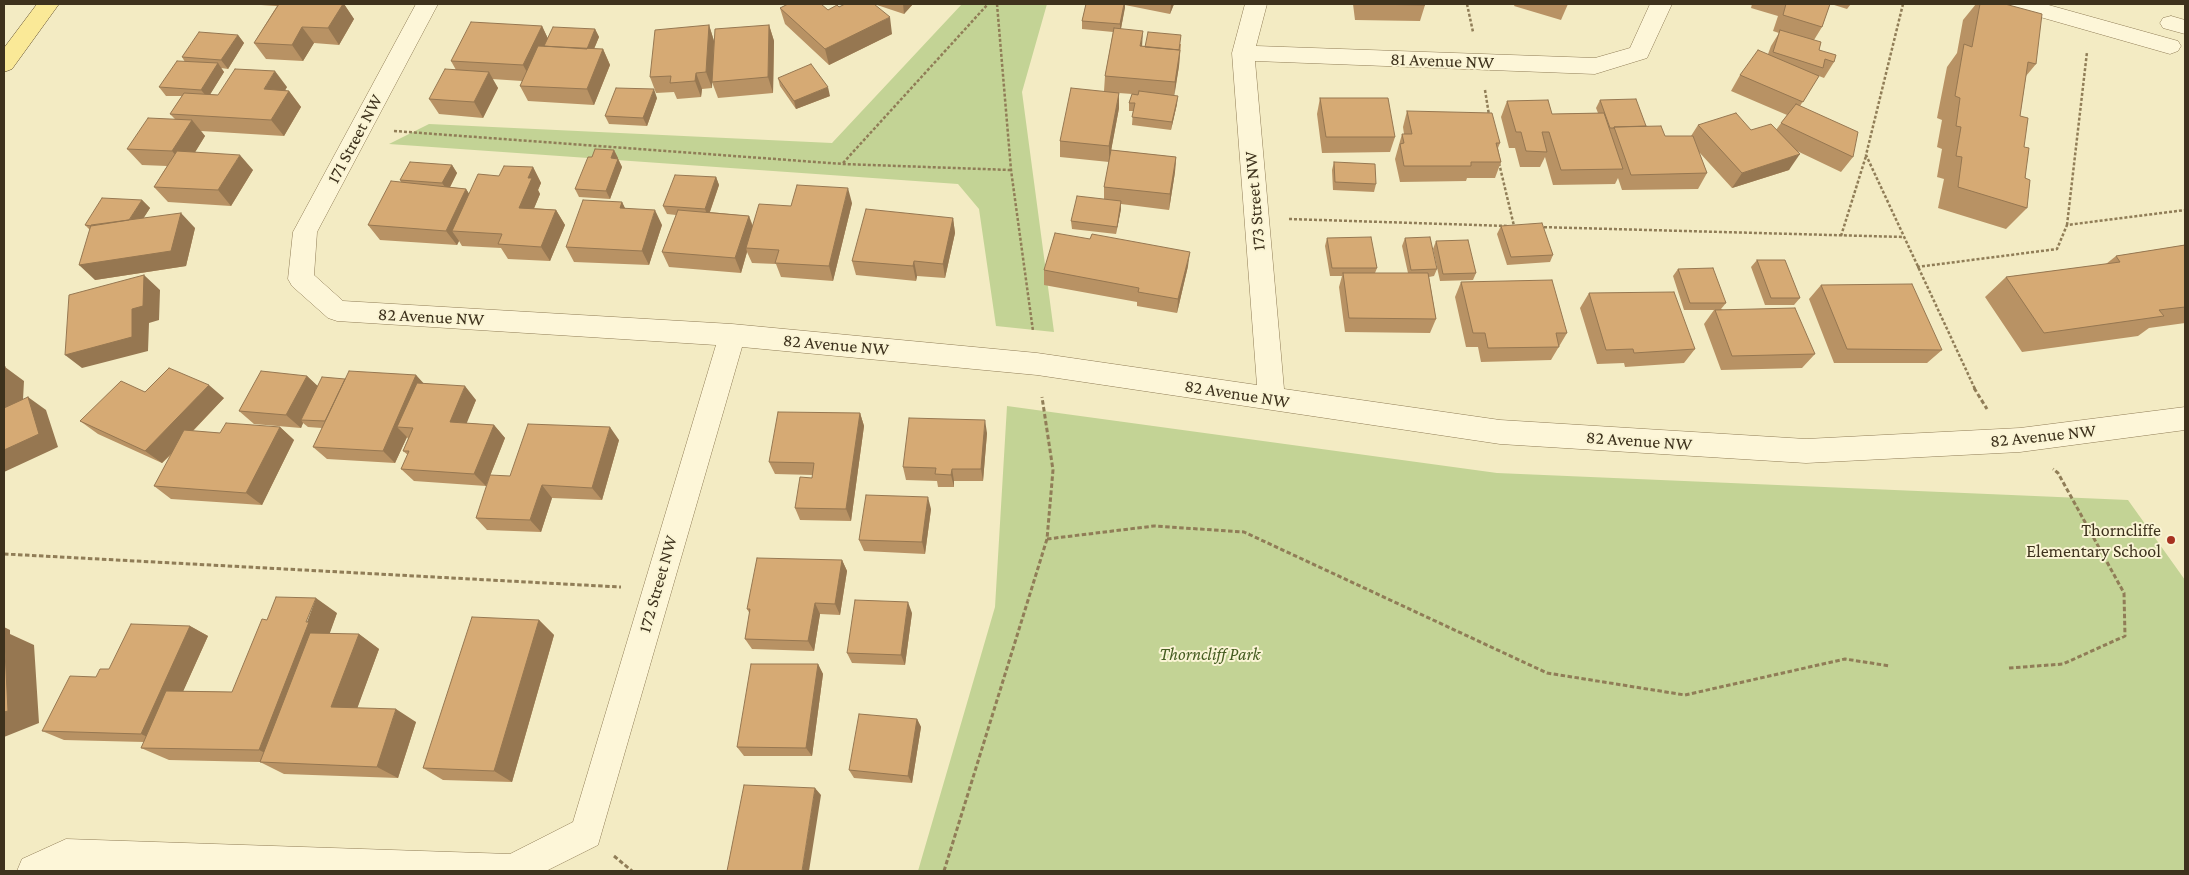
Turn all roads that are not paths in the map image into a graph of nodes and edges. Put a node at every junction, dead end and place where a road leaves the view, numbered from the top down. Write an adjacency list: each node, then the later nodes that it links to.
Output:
1 (48, 4): 8 (main road)
2 (427, 4): 9 (street, 171 Street NW)
3 (1256, 4): 7 (street, 173 Street NW)
4 (1661, 4): 7 (street, 81 Avenue NW)
5 (2020, 4): 6 (street)
6 (2170, 46)
7 (1243, 53): 11 (street, 173 Street NW)
8 (4, 64)
9 (301, 279): 10 (street, 82 Avenue NW)
10 (732, 335): 11 (street, 82 Avenue NW); 13 (street, 172 Street NW)
11 (1272, 400): 12 (street, 82 Avenue NW)
12 (2185, 419)
13 (34, 871)

